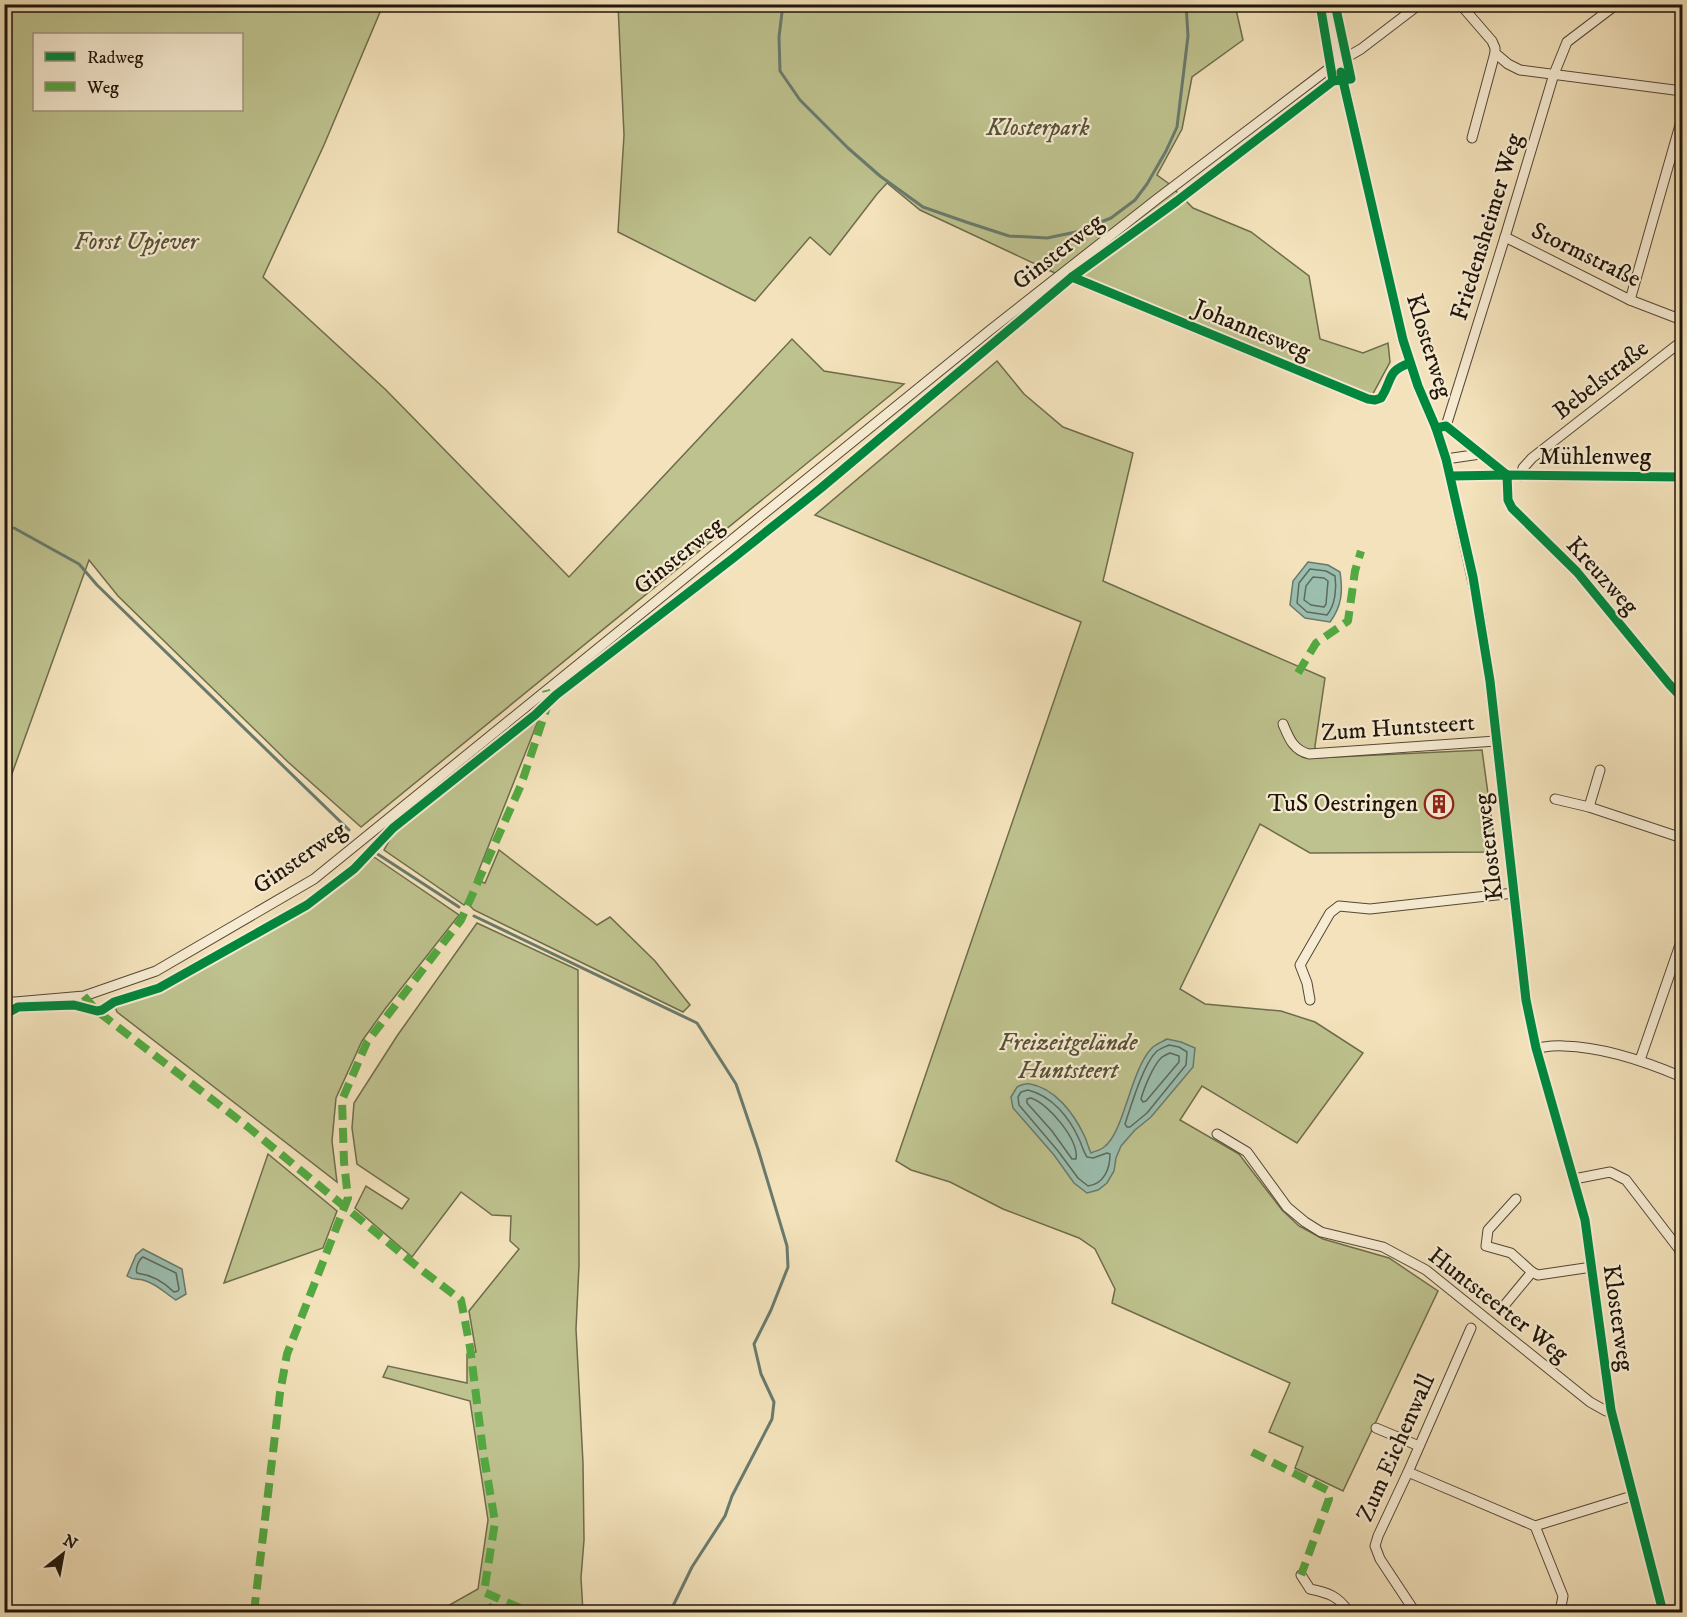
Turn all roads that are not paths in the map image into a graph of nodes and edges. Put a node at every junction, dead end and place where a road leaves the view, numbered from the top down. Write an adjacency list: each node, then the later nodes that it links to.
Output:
1 (1326, 4): 6 (street, Klosterweg)
2 (1420, 4): 6 (street, Ginsterweg)
3 (1461, 4): 5 (street)
4 (1617, 4): 7 (street, Friedensheimer Weg)
5 (1495, 53): 7 (street); 10 (street)
6 (1339, 60): 12 (street, Ginsterweg); 16 (street, Klosterweg)
7 (1554, 74): 8 (street); 11 (street, Friedensheimer Weg)
8 (1683, 91)
9 (1683, 118): 13 (street)
10 (1472, 138)
11 (1505, 237): 13 (street, Stormstraße); 17 (street, Friedensheimer Weg)
12 (1063, 274): 16 (street, Johannesweg); 34 (street, Ginsterweg)
13 (1630, 300): 14 (street, Stormstraße)
14 (1683, 320)
15 (1683, 341): 22 (street, Bebelstraße)
16 (1410, 363): 17 (street, Klosterweg)
17 (1441, 427): 18 (street, Mühlenweg); 19 (street, Klosterweg)
18 (1480, 454): 19 (street); 20 (street, Mühlenweg)
19 (1446, 459): 21 (street, Klosterweg)
20 (1507, 475): 21 (street, Mühlenweg); 22 (street, Mühlenweg); 24 (street, Kreuzweg)
21 (1451, 476): 26 (street, Klosterweg)
22 (1521, 476): 23 (street, Mühlenweg)
23 (1683, 477)
24 (1683, 698)
25 (1283, 724): 26 (street, Zum Huntsteert)
26 (1496, 741): 31 (street, Klosterweg)
27 (1600, 770): 29 (street)
28 (1555, 799): 29 (street)
29 (1589, 807): 30 (street)
30 (1683, 838)
31 (1514, 893): 33 (street); 35 (street, Klosterweg)
32 (1683, 939): 36 (street)
33 (1310, 1000)
34 (4, 1002)
35 (1536, 1048): 36 (street); 39 (street, Klosterweg)
36 (1640, 1060): 37 (street)
37 (1683, 1077)
38 (1218, 1134): 46 (street, Huntsteerter Weg)
39 (1574, 1179): 41 (street); 42 (street, Klosterweg)
40 (1516, 1198): 43 (street)
41 (1683, 1253)
42 (1592, 1267): 43 (street); 46 (street, Klosterweg)
43 (1532, 1272): 44 (street)
44 (1503, 1307)
45 (1471, 1328): 48 (street, Zum Eichenwall)
46 (1611, 1410): 50 (street, Klosterweg)
47 (1377, 1428): 48 (street)
48 (1419, 1446): 49 (street, Zum Eichenwall)
49 (1408, 1472): 51 (street); 54 (street, Zum Eichenwall)
50 (1632, 1496): 51 (street); 56 (street, Klosterweg)
51 (1535, 1526): 55 (street)
52 (1301, 1575): 53 (street)
53 (1349, 1612)
54 (1415, 1612)
55 (1560, 1612)
56 (1663, 1612)

